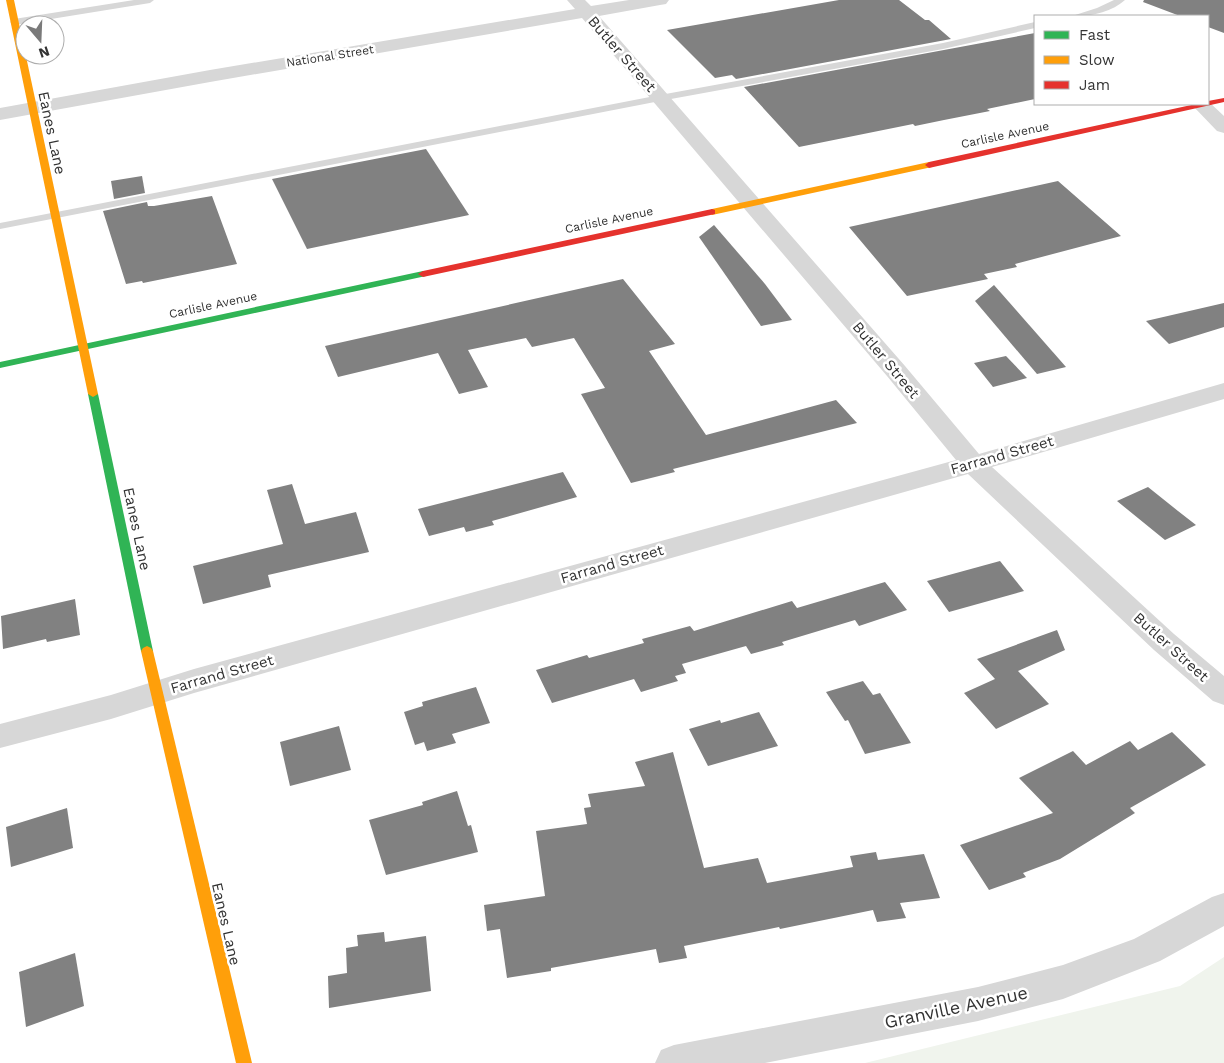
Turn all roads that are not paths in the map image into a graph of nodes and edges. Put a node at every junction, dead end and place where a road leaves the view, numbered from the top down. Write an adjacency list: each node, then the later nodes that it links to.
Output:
1 (10, 0): 7 (street, Eanes Lane)
2 (150, 0): 7 (lane)
3 (660, 0): 5 (street, National Street)
4 (1121, 0): 6 (lane)
5 (581, 6): 9 (street, Butler Street); 14 (street, National Street)
6 (1080, 15)
7 (14, 22): 14 (street, Eanes Lane)
8 (1034, 25): 9 (lane)
9 (660, 98): 17 (street, Butler Street); 18 (lane)
10 (1224, 100): 11 (street, Carlisle Avenue)
11 (1209, 104)
12 (1206, 105): 13 (street, Carlisle Avenue)
13 (1203, 106): 16 (street); 17 (street, Carlisle Avenue)
14 (32, 108): 15 (street, National Street); 18 (street, Eanes Lane)
15 (0, 114)
16 (1224, 127)
17 (752, 203): 20 (street, Carlisle Avenue); 23 (street, Butler Street)
18 (54, 216): 19 (lane); 20 (street, Eanes Lane)
19 (0, 226)
20 (83, 347): 21 (street, Carlisle Avenue); 24 (street, Eanes Lane)
21 (0, 366)
22 (1224, 391): 23 (street, Farrand Street)
23 (973, 464): 24 (street, Farrand Street); 25 (street, Butler Street)
24 (156, 693): 26 (street, Farrand Street); 28 (street, Eanes Lane)
25 (1224, 694)
26 (0, 736)
27 (1224, 908): 29 (street, Granville Avenue)
28 (244, 1063)
29 (674, 1063)

